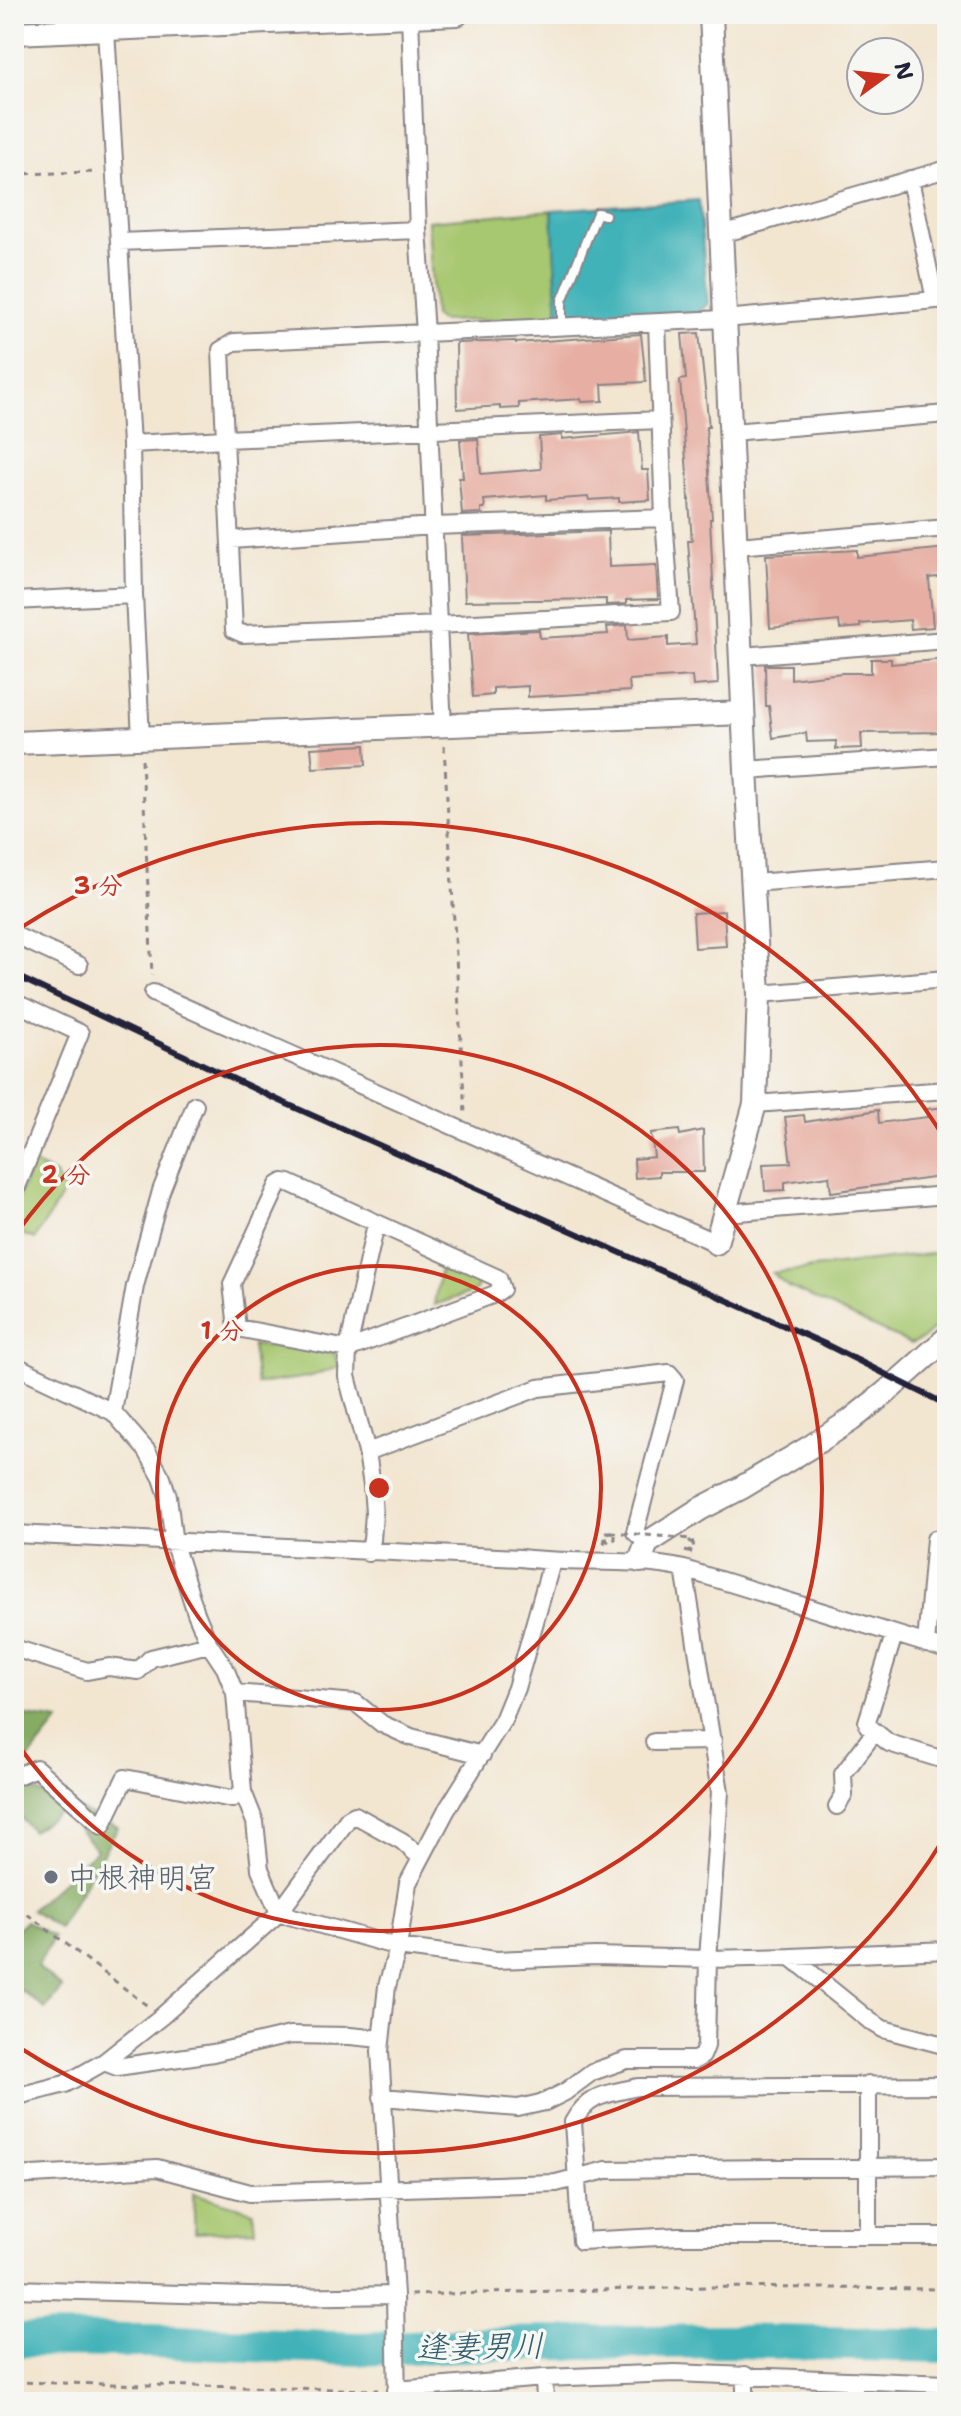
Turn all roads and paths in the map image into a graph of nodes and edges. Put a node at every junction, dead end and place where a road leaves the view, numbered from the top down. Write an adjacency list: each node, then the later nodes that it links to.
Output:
1 (457, 14): 3 (street)
2 (711, 14): 12 (street)
3 (410, 16): 4 (street); 11 (street)
4 (105, 22): 5 (street); 7 (street)
5 (14, 33)
6 (947, 169): 9 (street)
7 (114, 171): 8 (path); 13 (street)
8 (14, 174)
9 (910, 179): 12 (street); 14 (street)
10 (605, 215): 17 (lane)
11 (418, 230): 13 (street); 18 (street)
12 (722, 234): 15 (street)
13 (119, 242): 24 (street)
14 (941, 300): 15 (street)
15 (724, 319): 16 (street); 22 (street)
16 (657, 323): 17 (street); 20 (street)
17 (562, 327): 18 (street)
18 (425, 333): 21 (street); 23 (street)
19 (947, 414): 22 (street)
20 (660, 420): 21 (street); 25 (street)
21 (429, 430): 23 (street); 26 (street)
22 (732, 432): 29 (street)
23 (225, 439): 24 (street); 28 (street)
24 (131, 444): 30 (street)
25 (664, 518): 26 (street); 32 (street)
26 (434, 526): 28 (street); 32 (street)
27 (947, 528): 29 (street)
28 (231, 540): 32 (street)
29 (737, 546): 34 (street)
30 (134, 595): 31 (street); 37 (street)
31 (14, 601)
32 (438, 625): 36 (street)
33 (947, 640): 34 (street)
34 (742, 656): 35 (street)
35 (743, 713): 36 (street); 40 (street)
36 (443, 727): 37 (street); 52 (path)
37 (141, 739): 38 (street); 46 (path)
38 (14, 743)
39 (947, 756): 40 (street)
40 (746, 770): 42 (street)
41 (947, 868): 42 (street)
42 (752, 883): 47 (street)
43 (14, 935): 44 (street)
44 (79, 965)
45 (947, 979): 47 (street)
46 (153, 993): 52 (street)
47 (759, 994): 50 (street)
48 (14, 1002): 53 (street)
49 (947, 1090): 50 (street)
50 (755, 1104): 55 (street)
51 (195, 1105): 61 (street)
52 (466, 1131): 57 (street)
53 (14, 1194)
54 (947, 1195): 55 (street)
55 (725, 1213): 57 (street)
56 (376, 1224): 59 (street); 59 (street); 59 (street)
57 (716, 1243)
58 (947, 1338): 67 (street)
59 (348, 1349): 62 (street)
60 (14, 1365): 61 (street)
61 (113, 1412): 65 (street)
62 (367, 1452): 67 (street); 68 (street)
63 (14, 1534): 65 (street)
64 (935, 1539): 73 (street)
65 (174, 1544): 68 (street); 72 (street)
66 (604, 1548): 70 (path, bridge)
67 (644, 1552): 69 (street); 70 (street)
68 (368, 1553): 69 (street)
69 (552, 1562): 80 (street)
70 (685, 1565): 71 (street); 78 (street)
71 (894, 1635): 73 (street); 77 (street)
72 (209, 1644): 74 (street); 76 (street)
73 (926, 1644): 75 (street)
74 (14, 1648)
75 (947, 1650)
76 (235, 1693): 80 (street); 83 (street)
77 (874, 1733): 81 (street); 84 (street)
78 (713, 1741): 79 (street); 91 (street)
79 (654, 1742)
80 (482, 1755): 85 (street)
81 (947, 1761)
82 (17, 1776): 83 (street)
83 (243, 1792): 86 (street)
84 (837, 1806)
85 (420, 1857): 86 (street); 88 (street)
86 (279, 1913): 88 (street); 92 (street)
87 (27, 1914): 92 (path)
88 (398, 1947): 91 (street); 93 (street)
89 (947, 1950): 90 (street)
90 (791, 1957): 91 (street); 94 (street)
91 (708, 1959): 99 (street)
92 (162, 2016): 95 (street)
93 (381, 2039): 95 (street); 99 (street)
94 (947, 2046)
95 (104, 2062): 98 (street)
96 (868, 2084): 97 (street); 101 (street); 103 (street)
97 (947, 2085)
98 (14, 2097)
99 (382, 2097): 104 (street)
100 (947, 2166): 101 (street)
101 (869, 2167): 103 (street); 105 (street)
102 (14, 2176): 104 (street)
103 (578, 2177): 104 (street); 105 (street)
104 (387, 2188): 109 (street)
105 (868, 2236): 106 (street)
106 (947, 2236)
107 (14, 2289): 109 (street)
108 (947, 2289): 109 (path)
109 (394, 2299): 115 (street)
110 (745, 2375): 111 (street); 112 (street); 117 (street)
111 (544, 2378): 115 (street); 116 (street)
112 (854, 2380): 114 (street); 118 (street)
113 (14, 2382): 115 (path)
114 (947, 2384)
115 (396, 2391)
116 (545, 2402)
117 (745, 2402)
118 (854, 2402)

